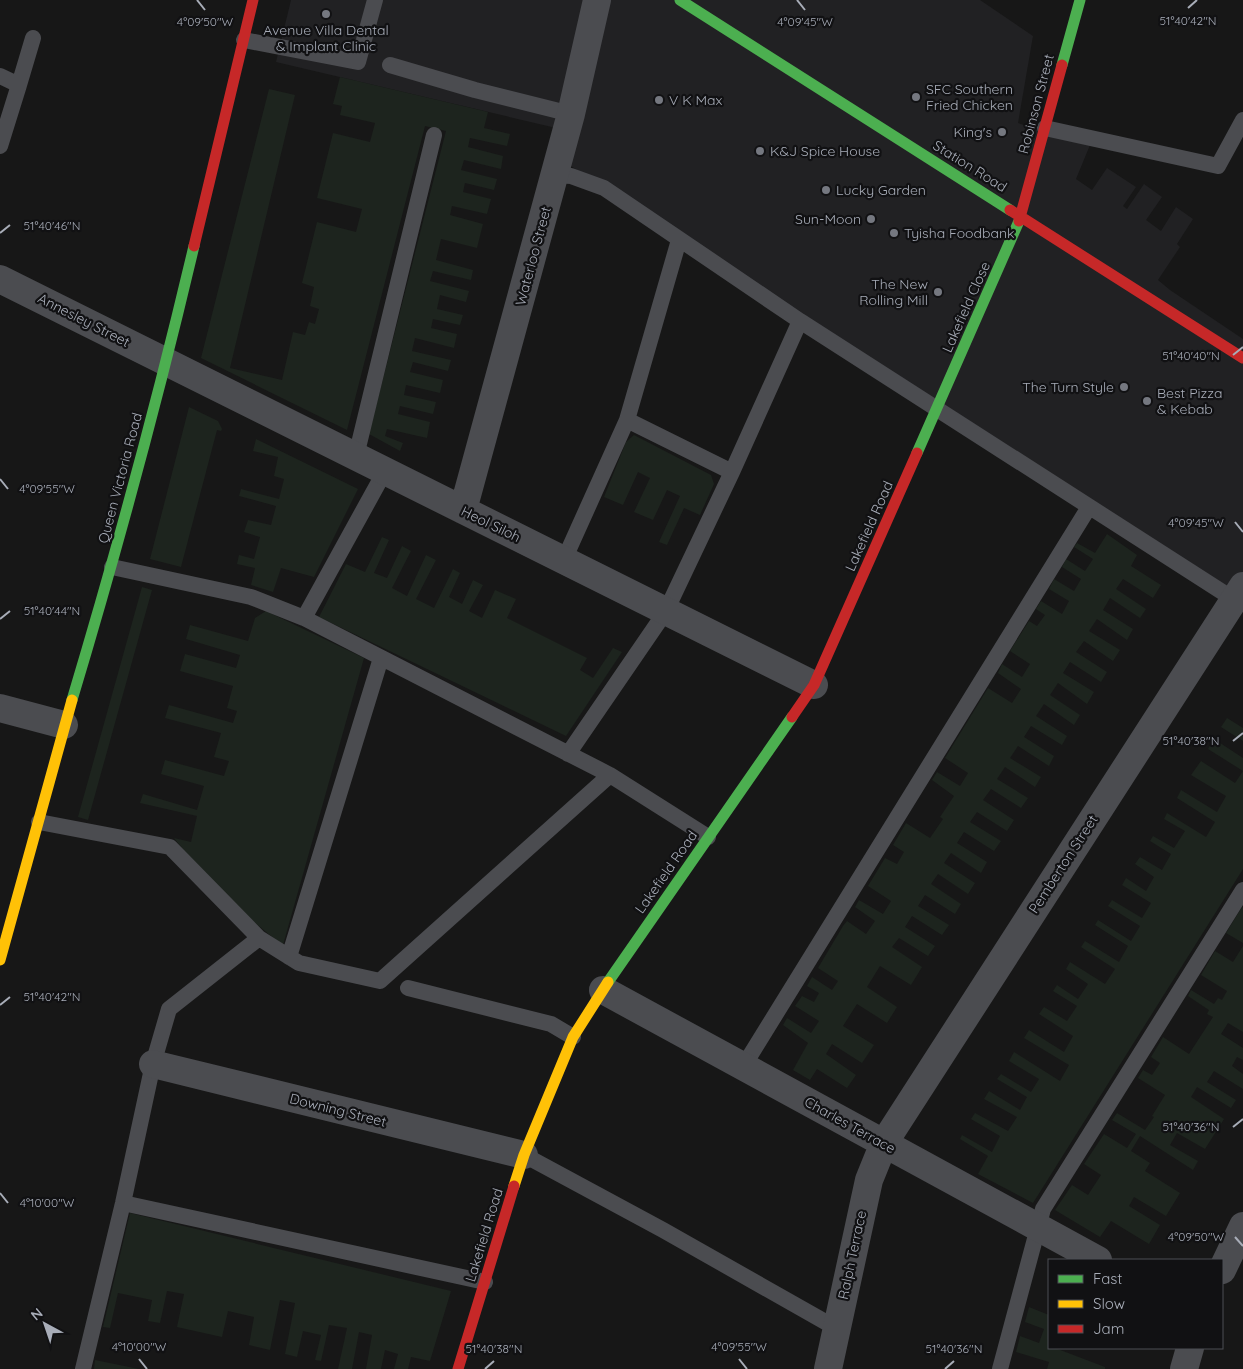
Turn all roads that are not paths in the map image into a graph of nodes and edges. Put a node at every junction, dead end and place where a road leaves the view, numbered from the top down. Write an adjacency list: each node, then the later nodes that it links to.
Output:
1 (253, 0): 7 (street, Queen Victoria Road)
2 (375, 0): 7 (lane)
3 (597, 0): 11 (street, Waterloo Street)
4 (680, 0): 17 (street, Station Road)
5 (1080, 0): 13 (street, Robinson Street)
6 (33, 38): 10 (lane)
7 (244, 40): 22 (street, Queen Victoria Road)
8 (390, 65): 11 (lane)
9 (0, 76): 10 (lane)
10 (19, 85): 15 (lane)
11 (571, 114): 16 (street, Waterloo Street)
12 (1243, 120): 13 (lane)
13 (1046, 128): 17 (street, Robinson Street)
14 (434, 135): 25 (lane)
15 (0, 146)
16 (555, 175): 18 (lane); 29 (street, Waterloo Street)
17 (1021, 217): 21 (street, Station Road); 23 (street, Lakefield Close)
18 (679, 240): 20 (lane); 24 (lane)
19 (0, 278): 22 (street, Annesley Street)
20 (800, 321): 23 (lane); 27 (lane)
21 (1243, 358)
22 (167, 362): 25 (street, Heol Siloh); 31 (street, Queen Victoria Road)
23 (938, 408): 28 (lane); 36 (street, Lakefield Road)
24 (627, 420): 27 (lane); 30 (lane)
25 (356, 456): 26 (street, Heol Siloh)
26 (384, 470): 29 (street, Heol Siloh); 34 (lane)
27 (732, 472): 33 (lane)
28 (1088, 507): 32 (lane); 51 (lane)
29 (463, 510): 30 (street, Heol Siloh)
30 (564, 560): 33 (street, Heol Siloh)
31 (112, 566): 34 (lane); 38 (street, Queen Victoria Road)
32 (1240, 597): 52 (street, Pemberton Street)
33 (666, 611): 36 (street, Heol Siloh); 39 (lane)
34 (304, 618): 35 (lane)
35 (381, 658): 39 (lane); 45 (lane)
36 (814, 685): 42 (street, Lakefield Road)
37 (0, 708): 38 (street)
38 (64, 725): 41 (street, Queen Victoria Road)
39 (568, 754): 40 (lane)
40 (610, 775): 42 (lane); 45 (lane)
41 (39, 822): 44 (lane); 46 (street, Queen Victoria Road)
42 (708, 837): 48 (street, Lakefield Road)
43 (1243, 890): 56 (lane)
44 (259, 938): 45 (lane); 50 (lane)
45 (289, 957)
46 (0, 960)
47 (408, 988): 49 (lane)
48 (602, 990): 49 (street, Lakefield Road); 51 (street, Charles Terrace)
49 (573, 1037): 53 (street, Lakefield Road)
50 (152, 1064): 53 (street, Downing Street); 54 (lane)
51 (743, 1067): 52 (street, Charles Terrace)
52 (884, 1143): 56 (street, Charles Terrace); 60 (street, Ralph Terrace)
53 (524, 1155): 59 (street, Lakefield Road); 60 (lane)
54 (123, 1203): 59 (lane); 62 (lane)
55 (1243, 1226): 58 (street)
56 (1037, 1227): 57 (street, Charles Terrace); 65 (lane)
57 (1096, 1259)
58 (1223, 1268)
59 (485, 1282): 63 (street, Lakefield Road)
60 (836, 1328): 64 (street, Ralph Terrace)
61 (1190, 1349): 66 (street)
62 (83, 1369)
63 (458, 1369)
64 (828, 1369)
65 (1000, 1369)
66 (1184, 1369)

